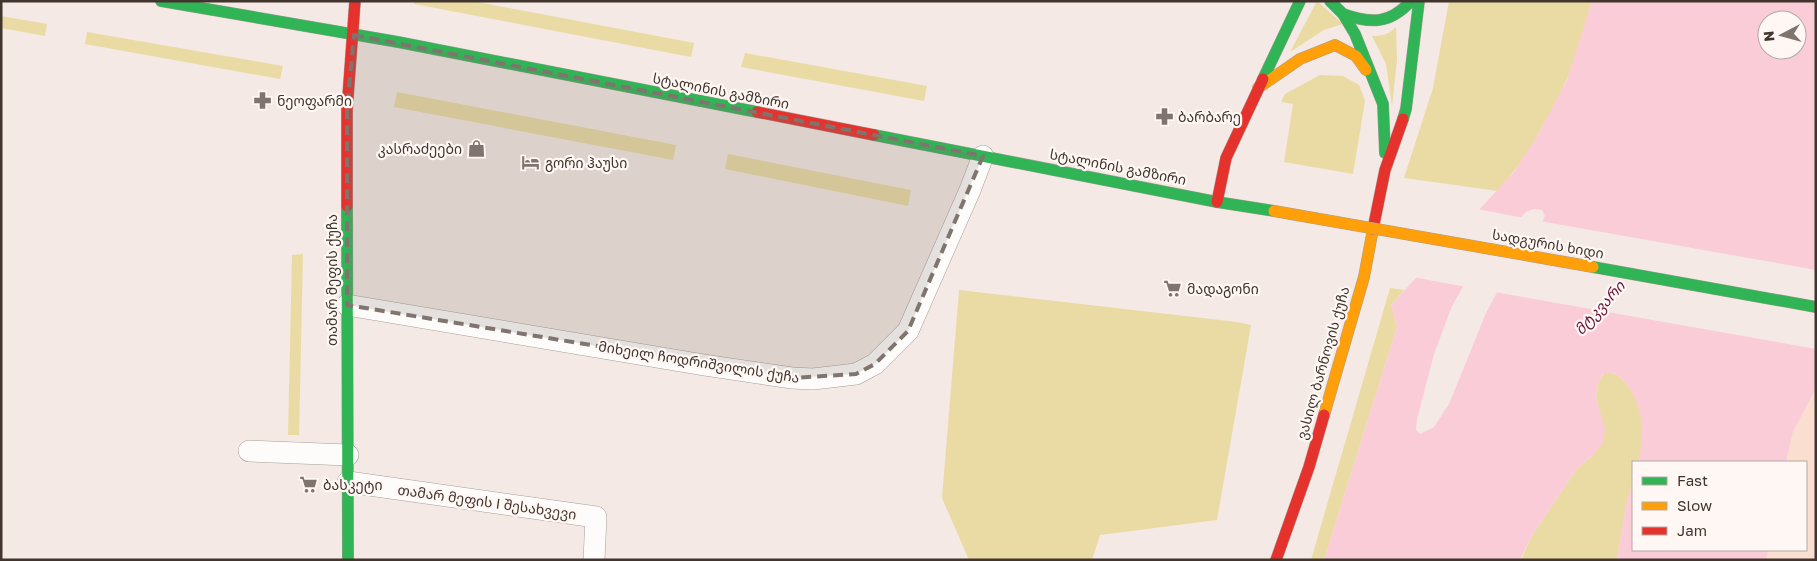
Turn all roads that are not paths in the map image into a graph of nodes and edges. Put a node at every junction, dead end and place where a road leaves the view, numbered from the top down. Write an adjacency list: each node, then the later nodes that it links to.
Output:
1 (161, 1): 10 (street, სტალინის გამზირი)
2 (355, 1): 10 (street, თამარ მეფის ქუჩა)
3 (1300, 1): 13 (street)
4 (1330, 1): 7 (street)
5 (1411, 1): 8 (street)
6 (1418, 1): 15 (street, ვასილ ბარნოვის ქუჩა)
7 (1343, 14): 8 (street); 9 (street)
8 (1374, 22): 9 (street)
9 (1355, 34): 11 (street); 12 (street)
10 (354, 35): 14 (street, სტალინის გამზირი); 18 (street, თამარ მეფის ქუჩა)
11 (1336, 45): 12 (street); 13 (street)
12 (1375, 83): 15 (street, ვასილ ბარნოვის ქუჩა)
13 (1257, 89): 16 (street)
14 (982, 156): 16 (street, სტალინის გამზირი); 18 (street, მიხეილ ჩოდრიშვილის ქუჩა)
15 (1385, 170): 25 (street, ვასილ ბარნოვის ქუჩა)
16 (1217, 202): 17 (street, სტალინის გამზირი)
17 (1274, 210): 19 (street, სადგურის ხიდი, bridge)
18 (347, 305): 21 (street, თამარ მეფის ქუჩა)
19 (1816, 307)
20 (249, 451): 21 (street)
21 (348, 455): 22 (street, თამარ მეფის ქუჩა)
22 (348, 482): 23 (street, თამარ მეფის ქუჩა); 24 (street, თამარ მეფის I შესახვევი)
23 (348, 560)
24 (594, 560)
25 (1276, 560)

